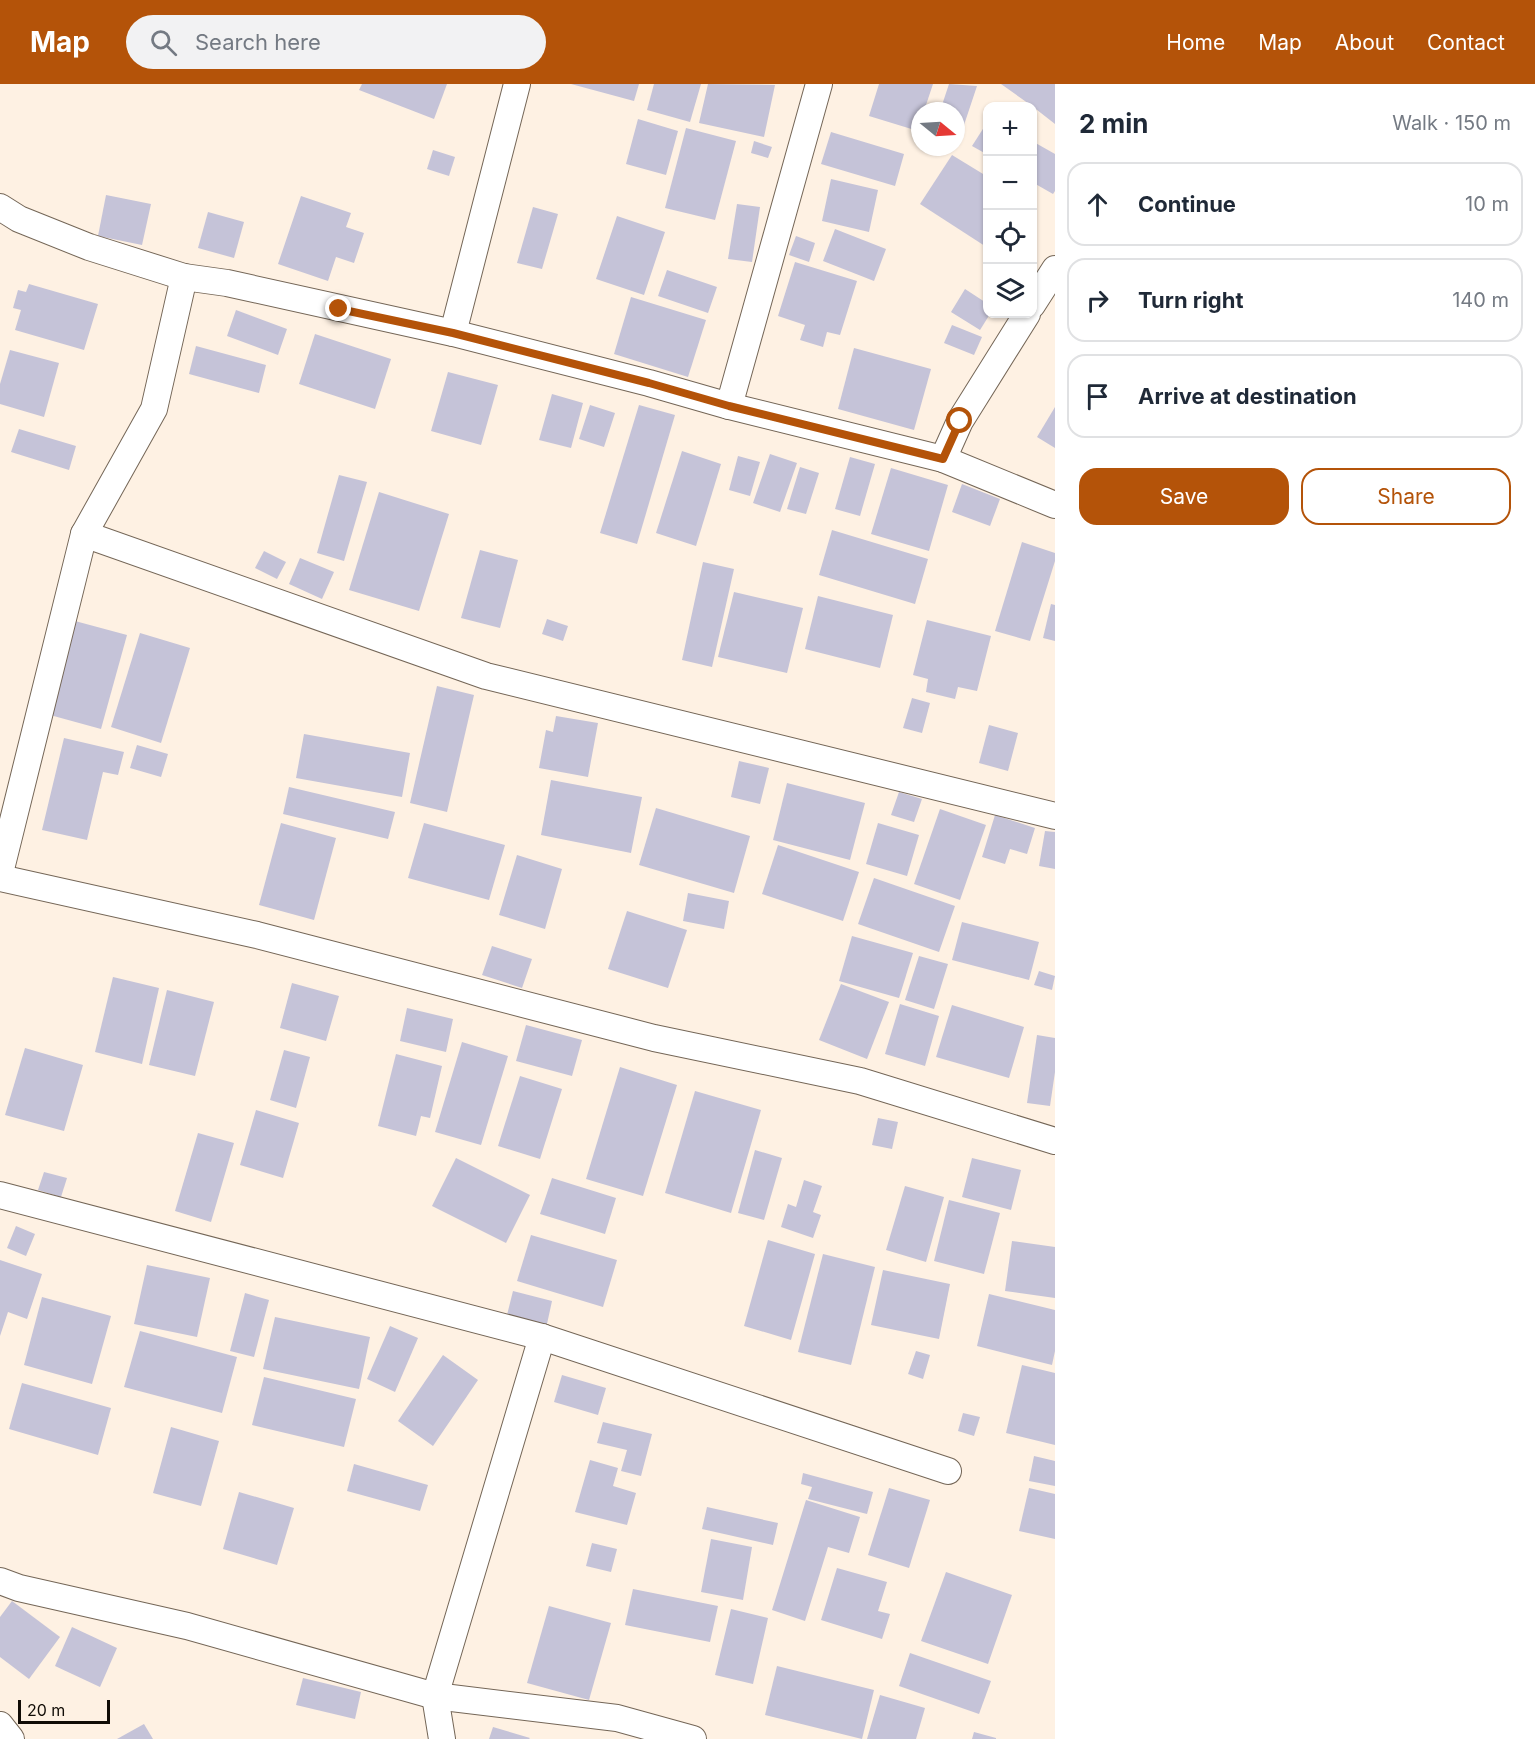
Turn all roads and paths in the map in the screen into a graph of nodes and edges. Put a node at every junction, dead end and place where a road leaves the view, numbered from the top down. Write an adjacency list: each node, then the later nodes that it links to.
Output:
1 (516, 84): 8 (street)
2 (819, 84): 9 (street)
3 (0, 207): 5 (street)
4 (1055, 269): 6 (street)
5 (184, 277): 8 (street); 12 (street)
6 (1037, 297)
7 (1024, 318): 10 (street)
8 (453, 333): 9 (street)
9 (729, 406): 10 (street)
10 (943, 459): 11 (street)
11 (1055, 505)
12 (84, 534): 13 (street); 14 (street)
13 (1055, 816)
14 (0, 873)
15 (0, 878): 16 (street)
16 (1055, 1141)
17 (0, 1195): 18 (street)
18 (542, 1337): 19 (street); 21 (street)
19 (948, 1472)
20 (0, 1581): 21 (street)
21 (435, 1695): 24 (street); 25 (street)
22 (0, 1725): 23 (street)
23 (11, 1739)
24 (442, 1739)
25 (693, 1739)

